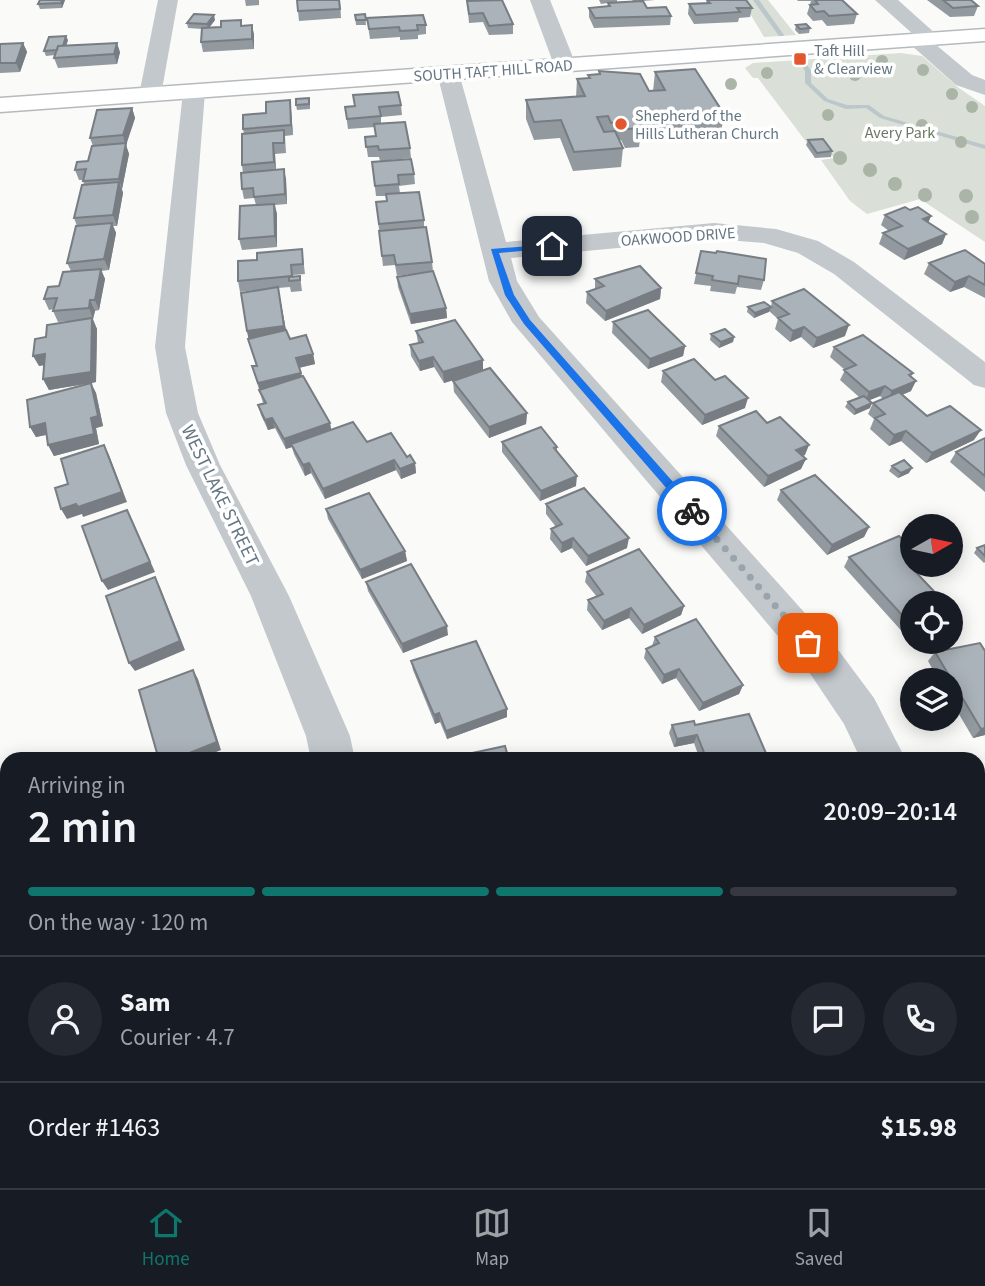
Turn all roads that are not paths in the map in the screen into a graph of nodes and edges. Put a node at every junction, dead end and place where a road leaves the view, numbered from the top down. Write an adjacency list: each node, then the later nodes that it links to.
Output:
1 (168, 0): 11 (street)
2 (540, 0): 7 (street)
3 (875, 0): 6 (street)
4 (885, 0): 6 (street)
5 (985, 35): 6 (main road, SOUTH TAFT HILL ROAD)
6 (925, 39): 7 (main road, SOUTH TAFT HILL ROAD); 9 (street); 9 (street)
7 (565, 65): 8 (main road, SOUTH TAFT HILL ROAD)
8 (448, 73): 10 (main road, SOUTH TAFT HILL ROAD); 13 (street)
9 (983, 86)
10 (194, 92): 11 (main road, SOUTH TAFT HILL ROAD); 15 (street, WEST LAKE STREET)
11 (150, 95): 12 (main road, SOUTH TAFT HILL ROAD)
12 (0, 105)
13 (494, 251): 14 (street, OAKWOOD DRIVE); 16 (street)
14 (985, 377)
15 (331, 752)
16 (880, 752)

